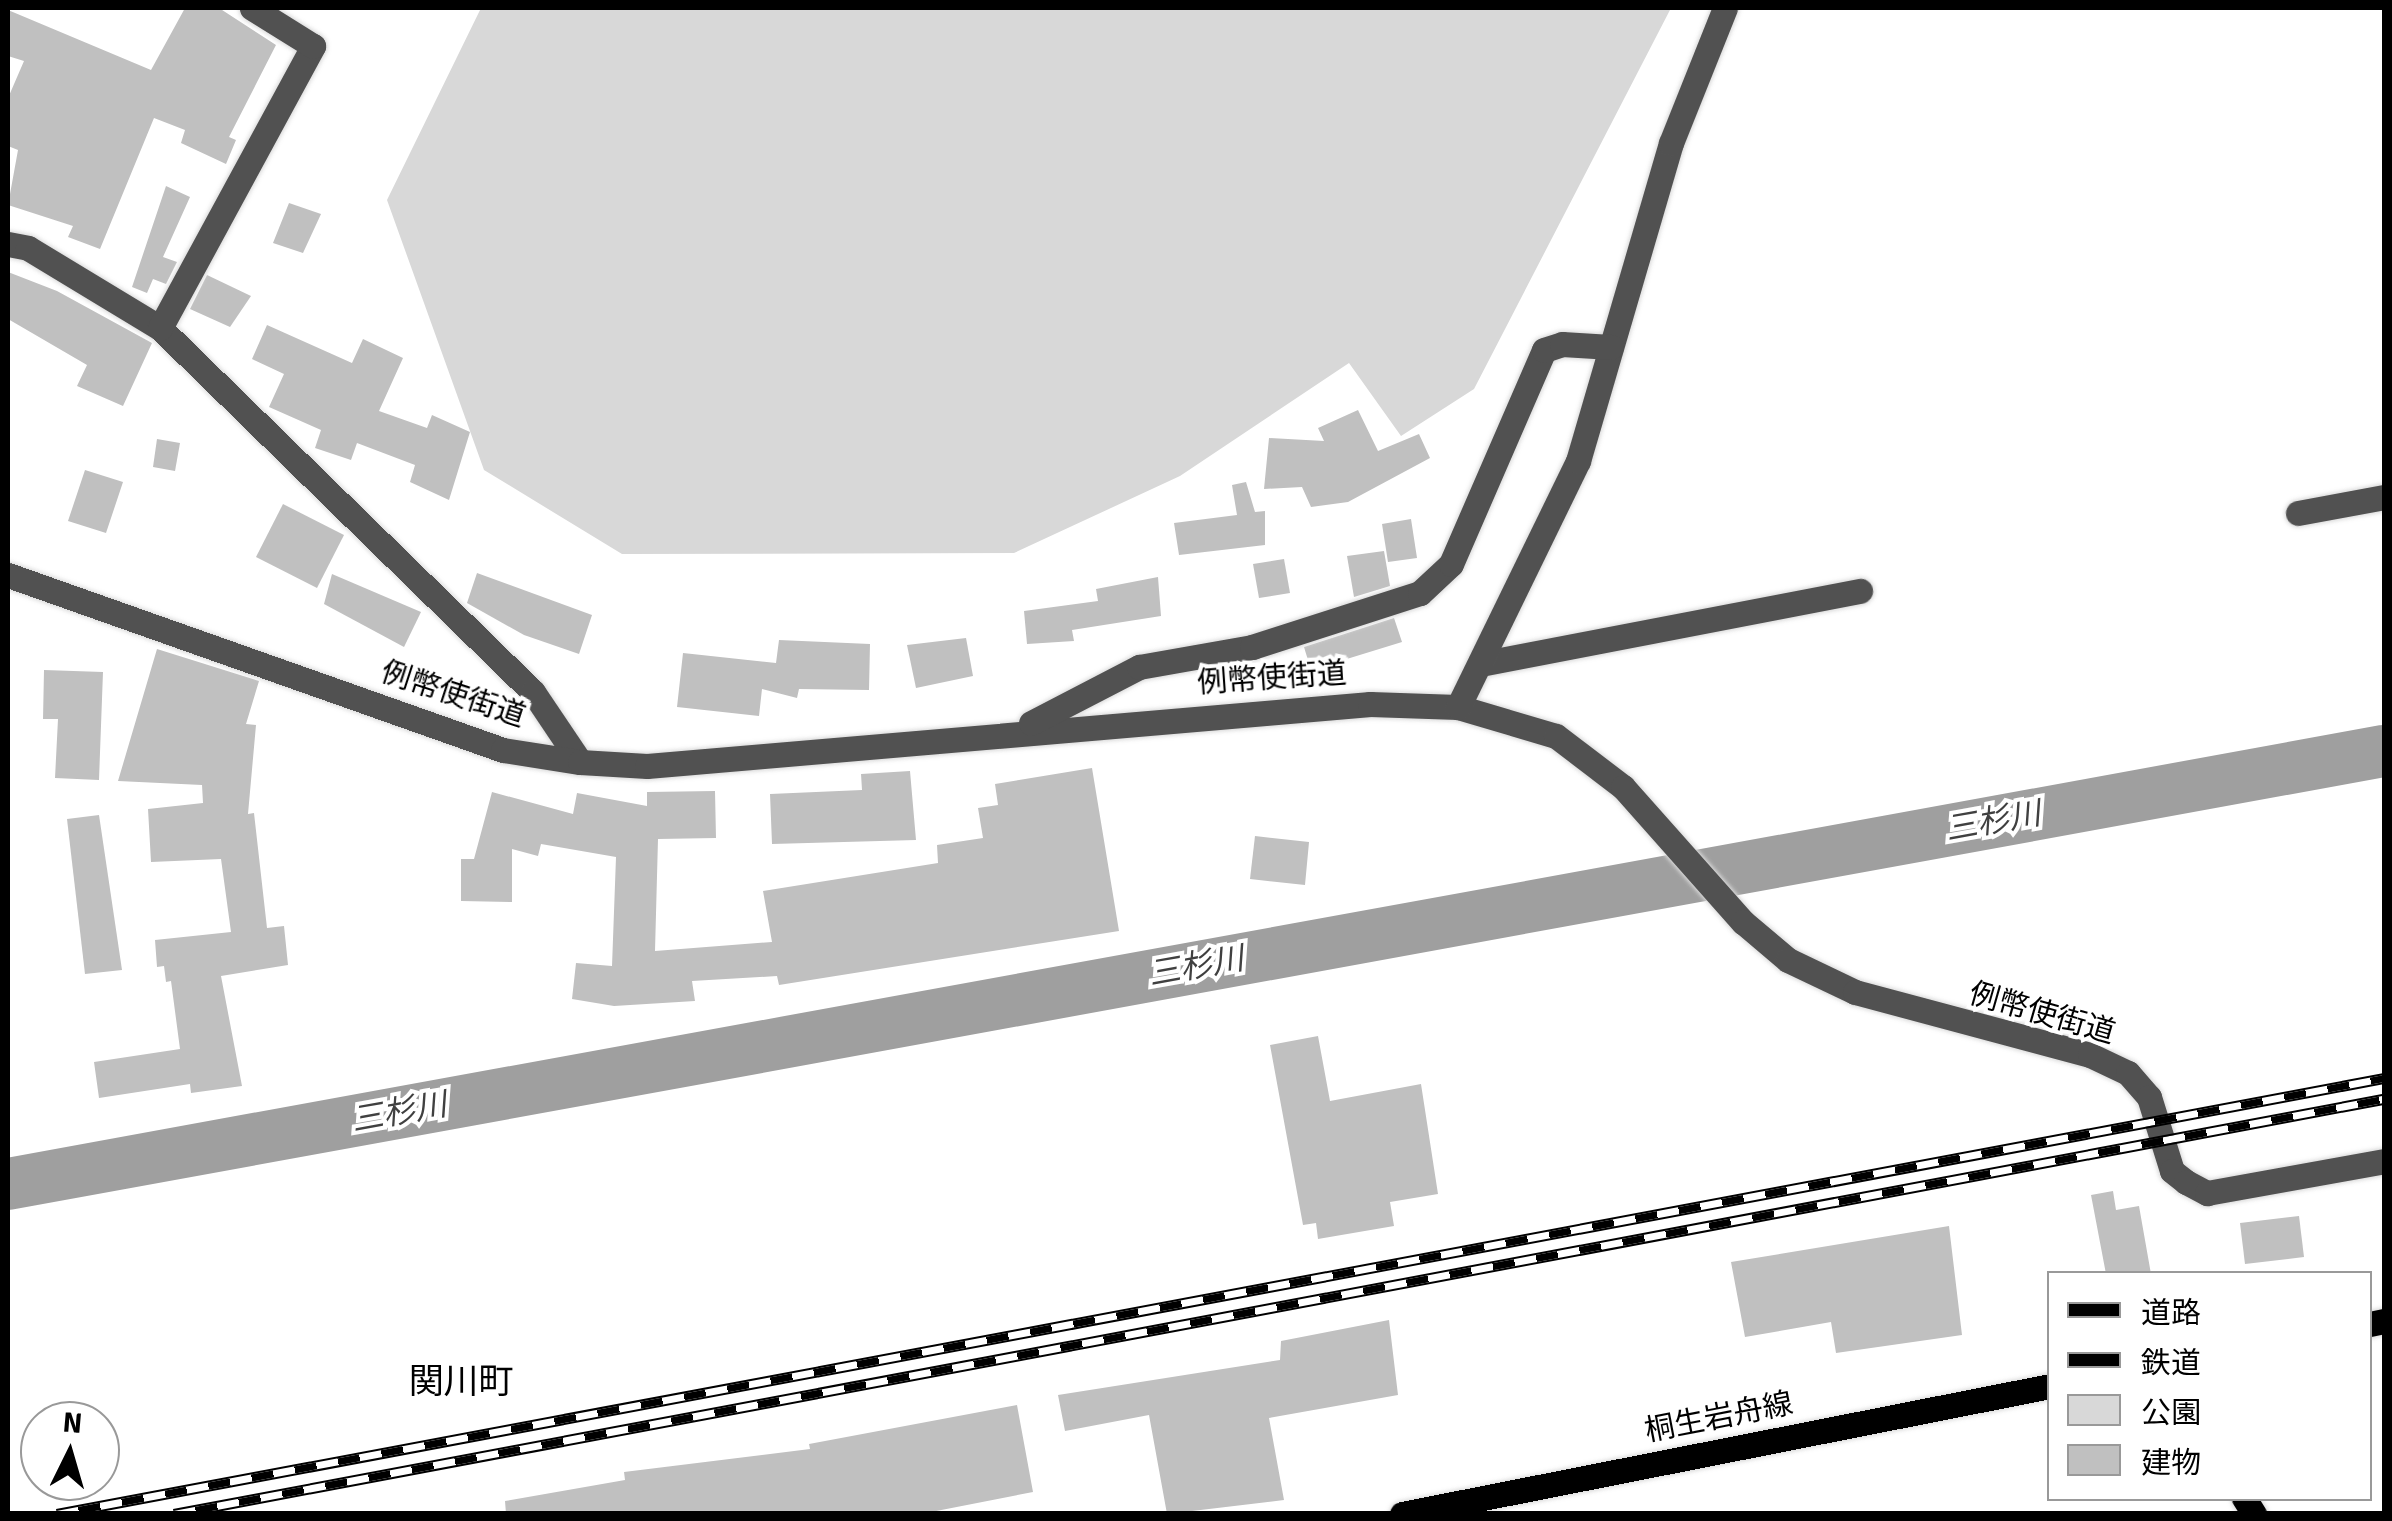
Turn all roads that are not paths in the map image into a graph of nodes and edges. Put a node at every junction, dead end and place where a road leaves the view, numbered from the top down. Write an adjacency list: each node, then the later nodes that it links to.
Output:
1 (252, 8): 4 (street)
2 (1725, 8): 5 (street)
3 (8, 244): 4 (street)
4 (160, 328): 13 (street)
5 (1612, 347): 10 (street); 12 (street)
6 (2384, 497): 7 (street)
7 (2298, 513)
8 (8, 574): 13 (street, 例幣使街道)
9 (1860, 591): 10 (street)
10 (1485, 663): 11 (street)
11 (1458, 707): 12 (street, 例幣使街道); 14 (street, 例幣使街道)
12 (1013, 731): 13 (street, 例幣使街道)
13 (580, 762)
14 (2384, 1161)
15 (2047, 1387): 16 (main road, 桐生岩舟線)
16 (1402, 1514)

